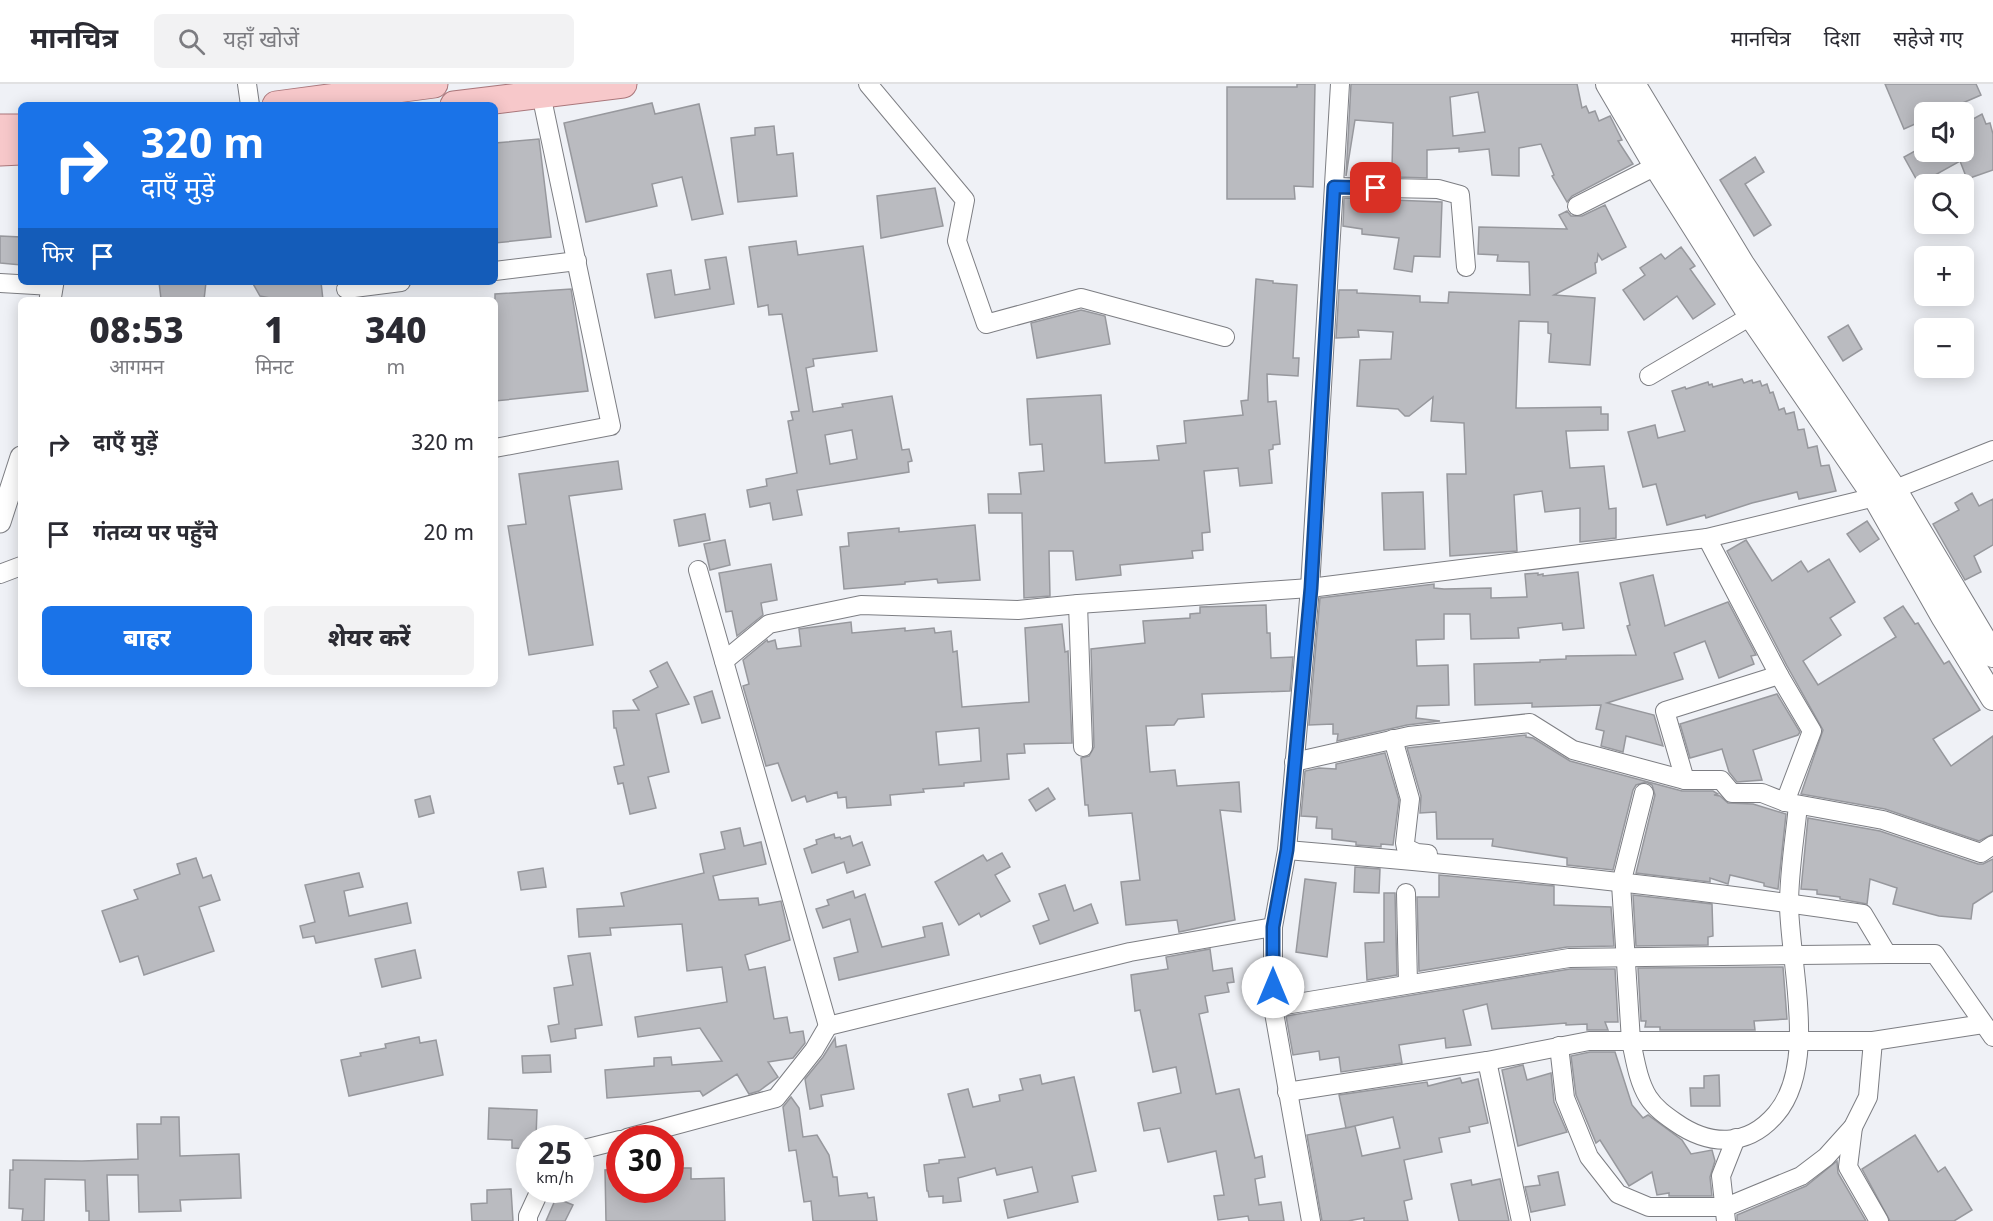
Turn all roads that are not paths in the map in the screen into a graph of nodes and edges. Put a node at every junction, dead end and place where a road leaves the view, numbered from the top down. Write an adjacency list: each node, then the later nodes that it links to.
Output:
1 (247, 84): 9 (street)
2 (434, 84): 10 (main road)
3 (624, 84): 8 (main road)
4 (868, 84): 27 (street)
5 (1340, 84): 17 (street)
6 (1608, 84): 16 (main road)
7 (1634, 84): 32 (main road)
8 (541, 89): 11 (main road); 19 (street)
9 (250, 102)
10 (299, 102)
11 (470, 102)
12 (0, 128): 13 (main road)
13 (18, 128)
14 (18, 151): 15 (main road)
15 (0, 152)
16 (1656, 166): 18 (street); 26 (main road)
17 (1334, 187): 20 (street); 38 (street)
18 (1578, 206)
19 (577, 261): 21 (street); 29 (street)
20 (1466, 267)
21 (498, 271)
22 (0, 283): 24 (street)
23 (380, 285): 25 (street)
24 (52, 289)
25 (346, 290)
26 (1751, 316): 28 (street); 32 (main road)
27 (1225, 337)
28 (1648, 376)
29 (498, 447)
30 (1993, 450): 32 (street)
31 (18, 466): 33 (street)
32 (1884, 493): 34 (street); 40 (main road); 43 (main road)
33 (0, 522)
34 (1707, 538): 38 (street); 42 (street)
35 (18, 567): 37 (street)
36 (698, 570): 41 (street)
37 (0, 574)
38 (1311, 588): 39 (street); 46 (street)
39 (1077, 604): 41 (street); 45 (street)
40 (1993, 655)
41 (724, 661): 62 (street)
42 (1779, 675): 47 (street); 49 (street)
43 (1993, 698)
44 (1393, 740): 46 (street); 47 (street); 52 (street)
45 (1083, 747)
46 (1294, 762): 51 (street)
47 (1685, 780): 49 (street)
48 (1644, 793): 53 (street)
49 (1792, 803): 50 (street); 55 (street)
50 (1993, 844)
51 (1287, 850): 53 (street); 56 (street)
52 (1561, 869)
53 (1621, 884): 55 (street); 59 (street)
54 (1406, 893): 60 (street)
55 (1789, 903): 57 (street); 58 (street)
56 (1273, 927): 61 (street); 62 (street)
57 (1887, 954): 58 (street); 63 (street)
58 (1793, 956): 59 (street); 65 (street)
59 (1627, 957): 60 (street); 64 (street)
60 (1408, 984): 61 (street)
61 (1273, 1007): 69 (street)
62 (828, 1026): 70 (street)
63 (1988, 1031): 66 (street)
64 (1631, 1041): 65 (street); 67 (street); 72 (street)
65 (1800, 1041): 66 (street); 72 (street)
66 (1873, 1041): 71 (street)
67 (1559, 1046): 68 (street); 74 (street)
68 (1487, 1061): 69 (street); 77 (street)
69 (1287, 1092): 76 (street)
70 (675, 1125)
71 (1853, 1127): 74 (street); 78 (street)
72 (1736, 1138): 74 (street)
73 (534, 1203): 75 (street)
74 (1726, 1214)
75 (528, 1221)
76 (1311, 1221)
77 (1521, 1221)
78 (1879, 1221)

